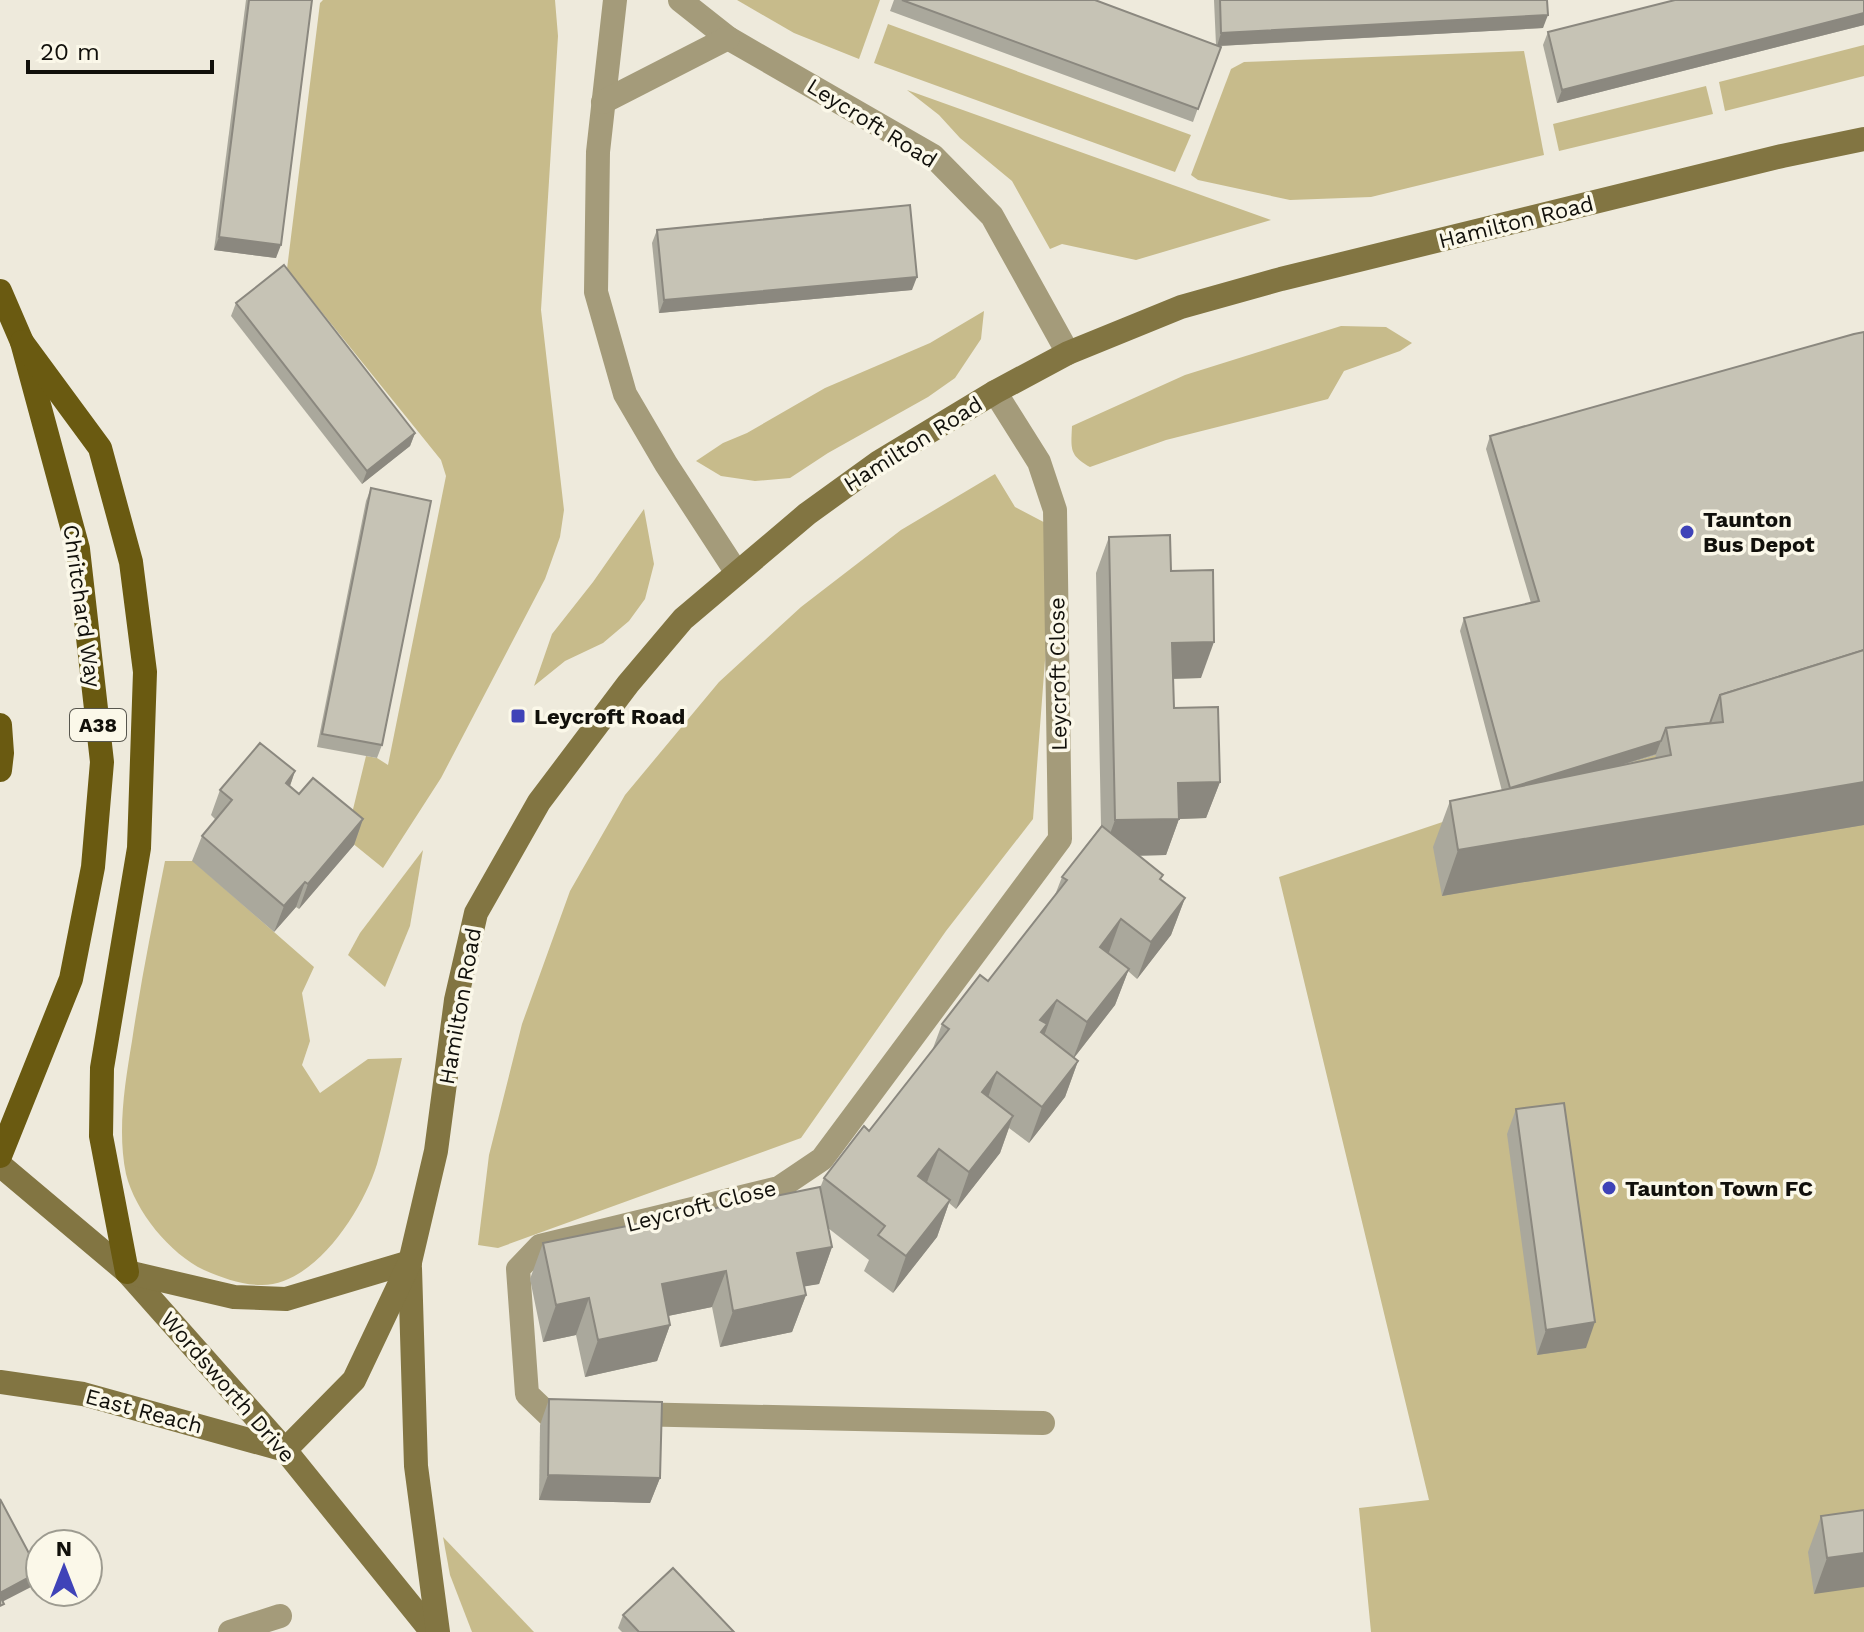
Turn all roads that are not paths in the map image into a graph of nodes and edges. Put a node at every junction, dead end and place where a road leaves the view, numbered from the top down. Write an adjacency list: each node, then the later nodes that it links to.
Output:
1 (615, 0): 4 (street)
2 (680, 0): 3 (street, Leycroft Road)
3 (728, 38): 4 (street); 8 (street, Leycroft Road)
4 (603, 102): 10 (street)
5 (1864, 139): 8 (street, Hamilton Road)
6 (0, 291): 7 (main road, Chritchard Way / A38)
7 (22, 342): 13 (main road, Chritchard Way / A38); 16 (main road)
8 (1068, 353): 9 (street, Hamilton Road)
9 (995, 392): 10 (street, Hamilton Road); 18 (street, Leycroft Close)
10 (737, 573): 15 (street, Hamilton Road)
11 (0, 725): 12 (main road)
12 (0, 770)
13 (0, 1156)
14 (0, 1165): 16 (street, Wordsworth Drive)
15 (410, 1262): 16 (street); 19 (street, Hamilton Road); 23 (street, Hamilton Road)
16 (127, 1272): 19 (street, Wordsworth Drive)
17 (0, 1382): 19 (street, East Reach)
18 (1043, 1423)
19 (285, 1450): 22 (street, Wordsworth Drive)
20 (280, 1616): 21 (street)
21 (230, 1632)
22 (432, 1632)
23 (438, 1632)

